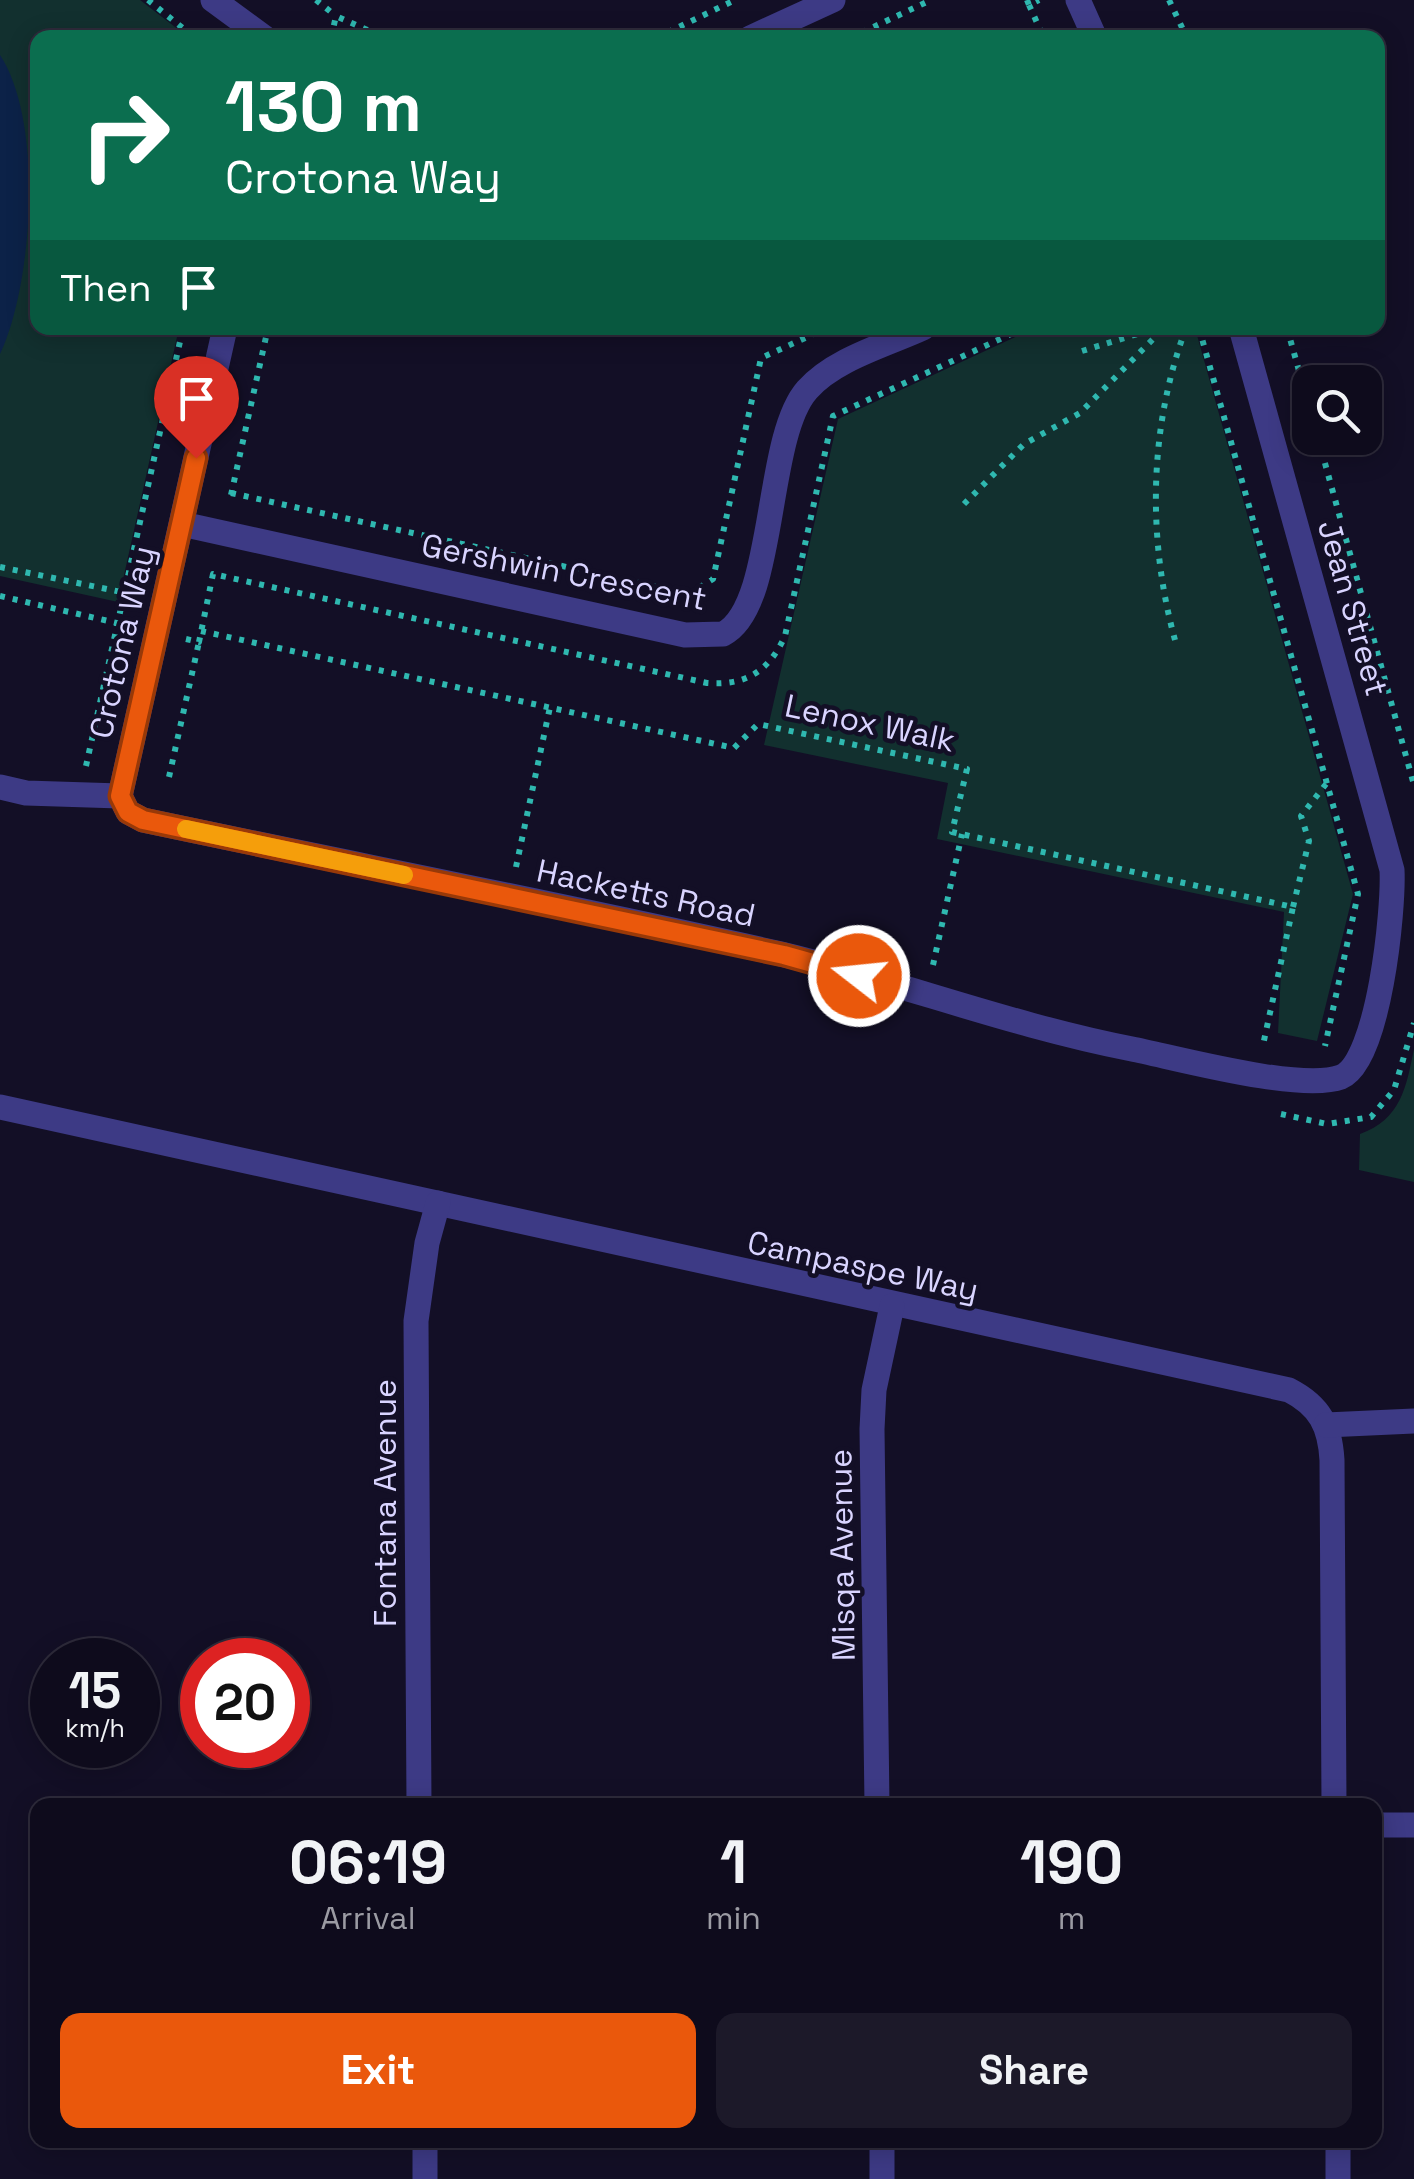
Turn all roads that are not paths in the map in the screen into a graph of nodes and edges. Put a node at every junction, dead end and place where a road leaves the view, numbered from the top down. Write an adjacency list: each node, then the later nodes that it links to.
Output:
1 (213, 0): 4 (street)
2 (833, 0): 5 (street)
3 (1078, 0): 6 (street)
4 (254, 30)
5 (767, 30)
6 (1091, 30)
7 (223, 335): 10 (street, Crotona Way)
8 (907, 335): 10 (street, Gershwin Crescent)
9 (1244, 335): 13 (street, Jean Street)
10 (182, 524): 12 (street, Crotona Way)
11 (0, 787): 12 (street)
12 (120, 796): 13 (street, Hacketts Road)
13 (1330, 1079)
14 (0, 1107): 15 (street, Campaspe Way)
15 (438, 1203): 16 (street, Campaspe Way); 19 (street, Fontana Avenue)
16 (892, 1306): 18 (street, Campaspe Way); 20 (street, Misqa Avenue)
17 (1414, 1421): 18 (street)
18 (1326, 1425): 21 (street)
19 (420, 1798)
20 (877, 1798)
21 (1334, 1798)
22 (1414, 1825): 23 (street)
23 (1382, 1826)
24 (424, 2148): 27 (street)
25 (882, 2148): 28 (street)
26 (1338, 2148): 29 (street)
27 (425, 2179)
28 (882, 2179)
29 (1338, 2179)

